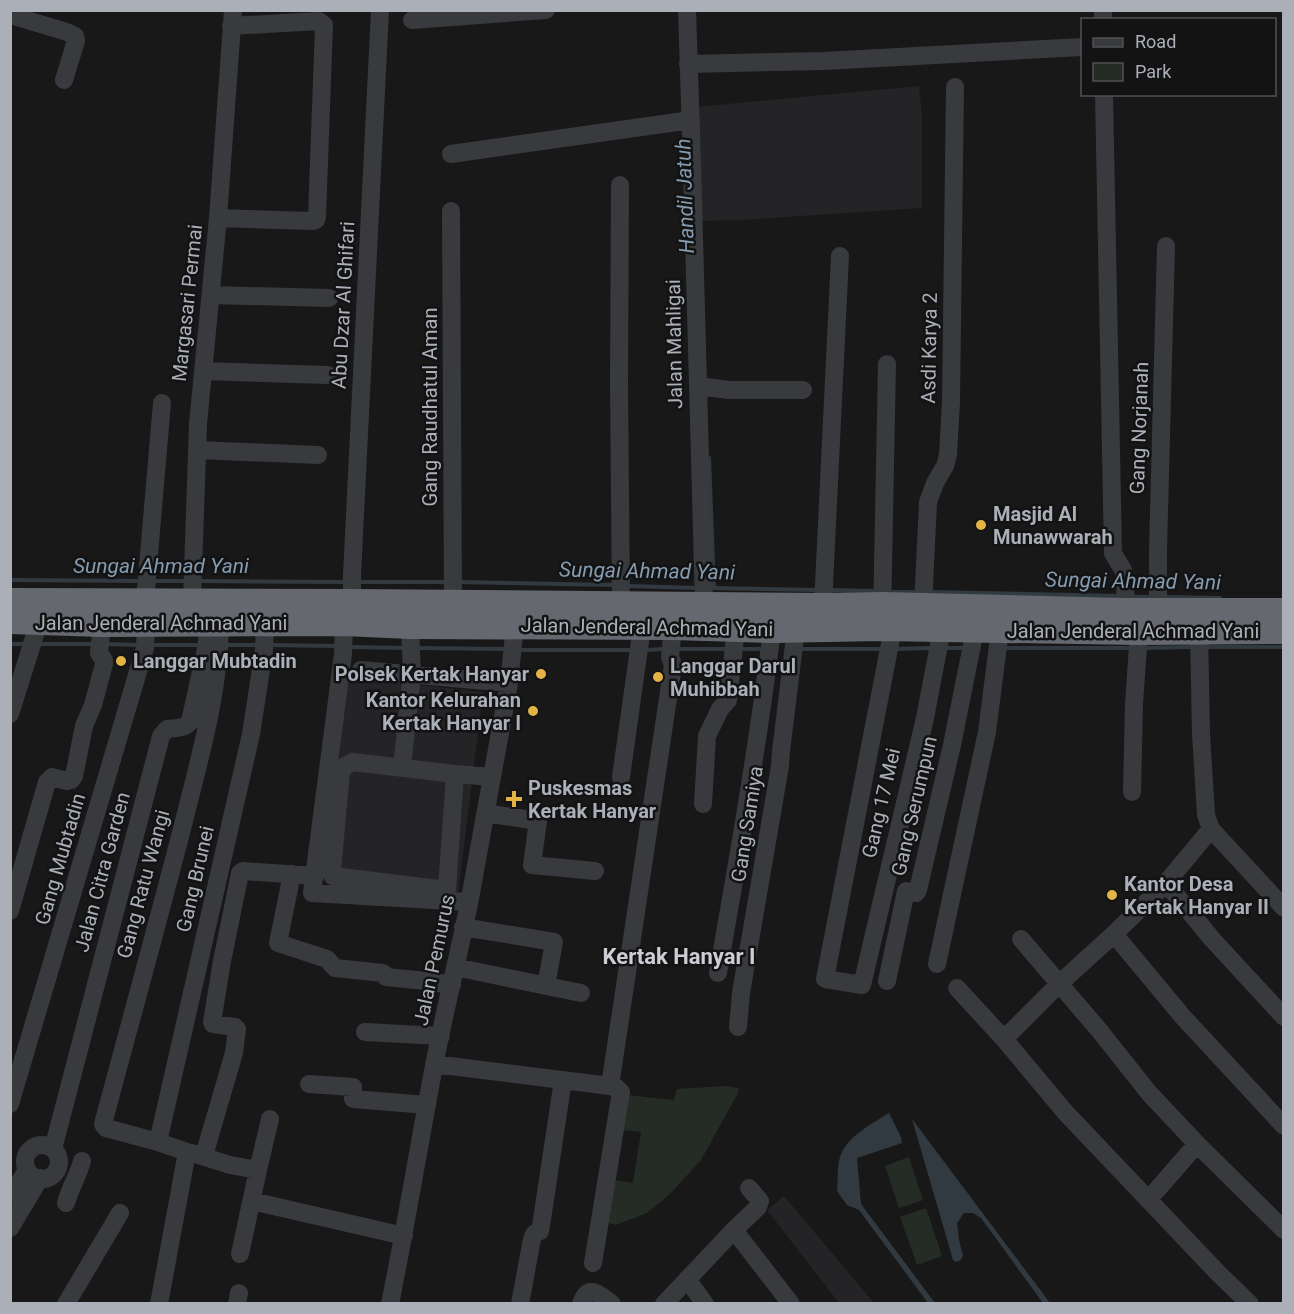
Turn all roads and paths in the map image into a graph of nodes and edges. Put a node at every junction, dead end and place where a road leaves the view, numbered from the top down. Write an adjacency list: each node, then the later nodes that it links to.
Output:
1 (380, 10): 40 (street, Abu Dzar Al Ghifari)
2 (546, 10): 6 (street)
3 (687, 10): 8 (street, Jalan Mahligai)
4 (10, 15): 9 (street)
5 (232, 18): 16 (street, Margasari Permai); 16 (street)
6 (412, 20)
7 (1081, 47): 8 (street)
8 (693, 64): 12 (street, Jalan Mahligai)
9 (64, 80)
10 (955, 87): 34 (street, Asdi Karya 2)
11 (1104, 96): 37 (street)
12 (691, 120): 13 (street); 24 (street, Jalan Mahligai)
13 (451, 154)
14 (620, 185): 31 (street)
15 (452, 211): 30 (street, Gang Raudhatul Aman)
16 (218, 218): 19 (street, Margasari Permai)
17 (1166, 246): 35 (street, Gang Norjanah)
18 (840, 256): 33 (street)
19 (211, 295): 20 (street); 22 (street, Margasari Permai)
20 (329, 297)
21 (887, 364): 41 (street)
22 (203, 371): 23 (street); 27 (street, Margasari Permai)
23 (328, 375)
24 (698, 386): 25 (street); 32 (street, Jalan Mahligai)
25 (803, 390)
26 (162, 403): 38 (street, Gang Mubtadin)
27 (197, 450): 28 (street); 29 (street, Margasari Permai)
28 (318, 455)
29 (193, 585): 38 (highway, Jalan Jenderal Achmad Yani); 40 (highway, Jalan Jenderal Achmad Yani)
30 (453, 588): 31 (highway, Jalan Jenderal Achmad Yani); 40 (highway, Jalan Jenderal Achmad Yani)
31 (621, 591): 32 (highway, Jalan Jenderal Achmad Yani)
32 (704, 592): 33 (highway, Jalan Jenderal Achmad Yani)
33 (824, 596): 41 (highway, Jalan Jenderal Achmad Yani)
34 (924, 596): 37 (highway, Jalan Jenderal Achmad Yani); 41 (highway, Jalan Jenderal Achmad Yani)
35 (1158, 600): 37 (highway, Jalan Jenderal Achmad Yani); 39 (highway, Jalan Jenderal Achmad Yani)
36 (10, 601): 38 (highway, Jalan Jenderal Achmad Yani)
37 (1125, 601)
38 (146, 611): 47 (highway, Jalan Jenderal Achmad Yani); 48 (highway, Jalan Jenderal Achmad Yani); 100 (street, Gang Mubtadin)
39 (1284, 611)
40 (348, 614): 46 (highway, Jalan Jenderal Achmad Yani); 49 (highway, Jalan Jenderal Achmad Yani); 73 (street, Abu Dzar Al Ghifari)
41 (886, 619): 54 (highway, Jalan Jenderal Achmad Yani); 55 (highway, Jalan Jenderal Achmad Yani); 55 (street, Gang 17 Mei)
42 (10, 621): 45 (highway, Jalan Jenderal Achmad Yani)
43 (1199, 631): 44 (highway, Jalan Jenderal Achmad Yani); 58 (highway, Jalan Jenderal Achmad Yani); 70 (street)
44 (1284, 631)
45 (35, 637): 47 (highway, Jalan Jenderal Achmad Yani); 62 (street)
46 (265, 637): 48 (highway, Jalan Jenderal Achmad Yani); 104 (street, Gang Brunei)
47 (100, 638): 78 (street)
48 (214, 638): 104 (street, Gang Ratu Wangi); 108 (street, Jalan Citra Garden)
49 (411, 641): 51 (highway, Jalan Jenderal Achmad Yani); 60 (street)
50 (672, 641): 52 (highway, Jalan Jenderal Achmad Yani); 53 (highway, Jalan Jenderal Achmad Yani); 99 (street)
51 (513, 642): 52 (highway, Jalan Jenderal Achmad Yani); 61 (street, Jalan Pemurus)
52 (640, 642): 66 (street)
53 (735, 642): 54 (highway, Jalan Jenderal Achmad Yani); 68 (street)
54 (783, 642): 84 (street); 92 (street, Gang Samiya)
55 (939, 642): 56 (highway, Jalan Jenderal Achmad Yani)
56 (972, 642): 57 (highway, Jalan Jenderal Achmad Yani); 85 (street, Gang Serumpun)
57 (999, 642): 58 (highway, Jalan Jenderal Achmad Yani); 82 (street)
58 (1138, 642): 67 (street)
59 (361, 670): 60 (street)
60 (412, 674): 61 (street); 63 (street)
61 (509, 683): 65 (street, Jalan Pemurus)
62 (10, 714)
63 (402, 767): 64 (street); 75 (street)
64 (455, 774): 65 (street); 75 (street)
65 (492, 777): 69 (street, Jalan Pemurus)
66 (621, 777)
67 (1132, 792)
68 (703, 804)
69 (485, 813): 71 (street); 76 (street, Jalan Pemurus)
70 (1211, 829): 74 (street); 77 (street)
71 (595, 870)
72 (292, 874): 73 (street); 87 (street); 107 (street)
73 (315, 876): 76 (street)
74 (1166, 883): 80 (street); 91 (street)
75 (447, 890): 76 (street)
76 (470, 897): 79 (street, Jalan Pemurus)
77 (1284, 908)
78 (10, 911)
79 (463, 927): 83 (street, Jalan Pemurus); 88 (street)
80 (1114, 934): 86 (street); 103 (street)
81 (1021, 939): 86 (street)
82 (936, 964)
83 (455, 967): 87 (street, Jalan Pemurus); 88 (street)
84 (718, 973)
85 (887, 981)
86 (1059, 984): 95 (street); 105 (street)
87 (452, 985): 94 (street, Jalan Pemurus)
88 (546, 986): 90 (street)
89 (957, 988): 95 (street)
90 (581, 993)
91 (1284, 1017)
92 (738, 1027)
93 (365, 1032): 94 (street)
94 (441, 1036): 96 (street, Jalan Pemurus)
95 (1004, 1039): 112 (street)
96 (434, 1064): 97 (street); 101 (street, Jalan Pemurus)
97 (563, 1080): 99 (street); 125 (street)
98 (309, 1084): 101 (street)
99 (610, 1086): 120 (street)
100 (10, 1104)
101 (428, 1105): 118 (street, Jalan Pemurus)
102 (270, 1119): 109 (street)
103 (1284, 1126)
104 (158, 1142): 106 (street)
105 (1197, 1144): 112 (street); 117 (street)
106 (186, 1152): 109 (street); 123 (street)
107 (205, 1152)
108 (31, 1161): 108 (street); 111 (street); 115 (street)
109 (258, 1170): 113 (street)
110 (749, 1188): 116 (street)
111 (10, 1197)
112 (1148, 1200): 131 (street)
113 (252, 1201): 118 (street); 119 (street)
114 (120, 1213): 122 (street)
115 (10, 1228)
116 (734, 1230): 121 (street); 130 (street)
117 (1284, 1230)
118 (404, 1236): 124 (street, Jalan Pemurus)
119 (240, 1254)
120 (594, 1263)
121 (687, 1279): 128 (street); 129 (street)
122 (66, 1304)
123 (159, 1304)
124 (390, 1304)
125 (520, 1304)
126 (581, 1304): 127 (street)
127 (612, 1304)
128 (664, 1304)
129 (705, 1304)
130 (791, 1304)
131 (1250, 1304)

